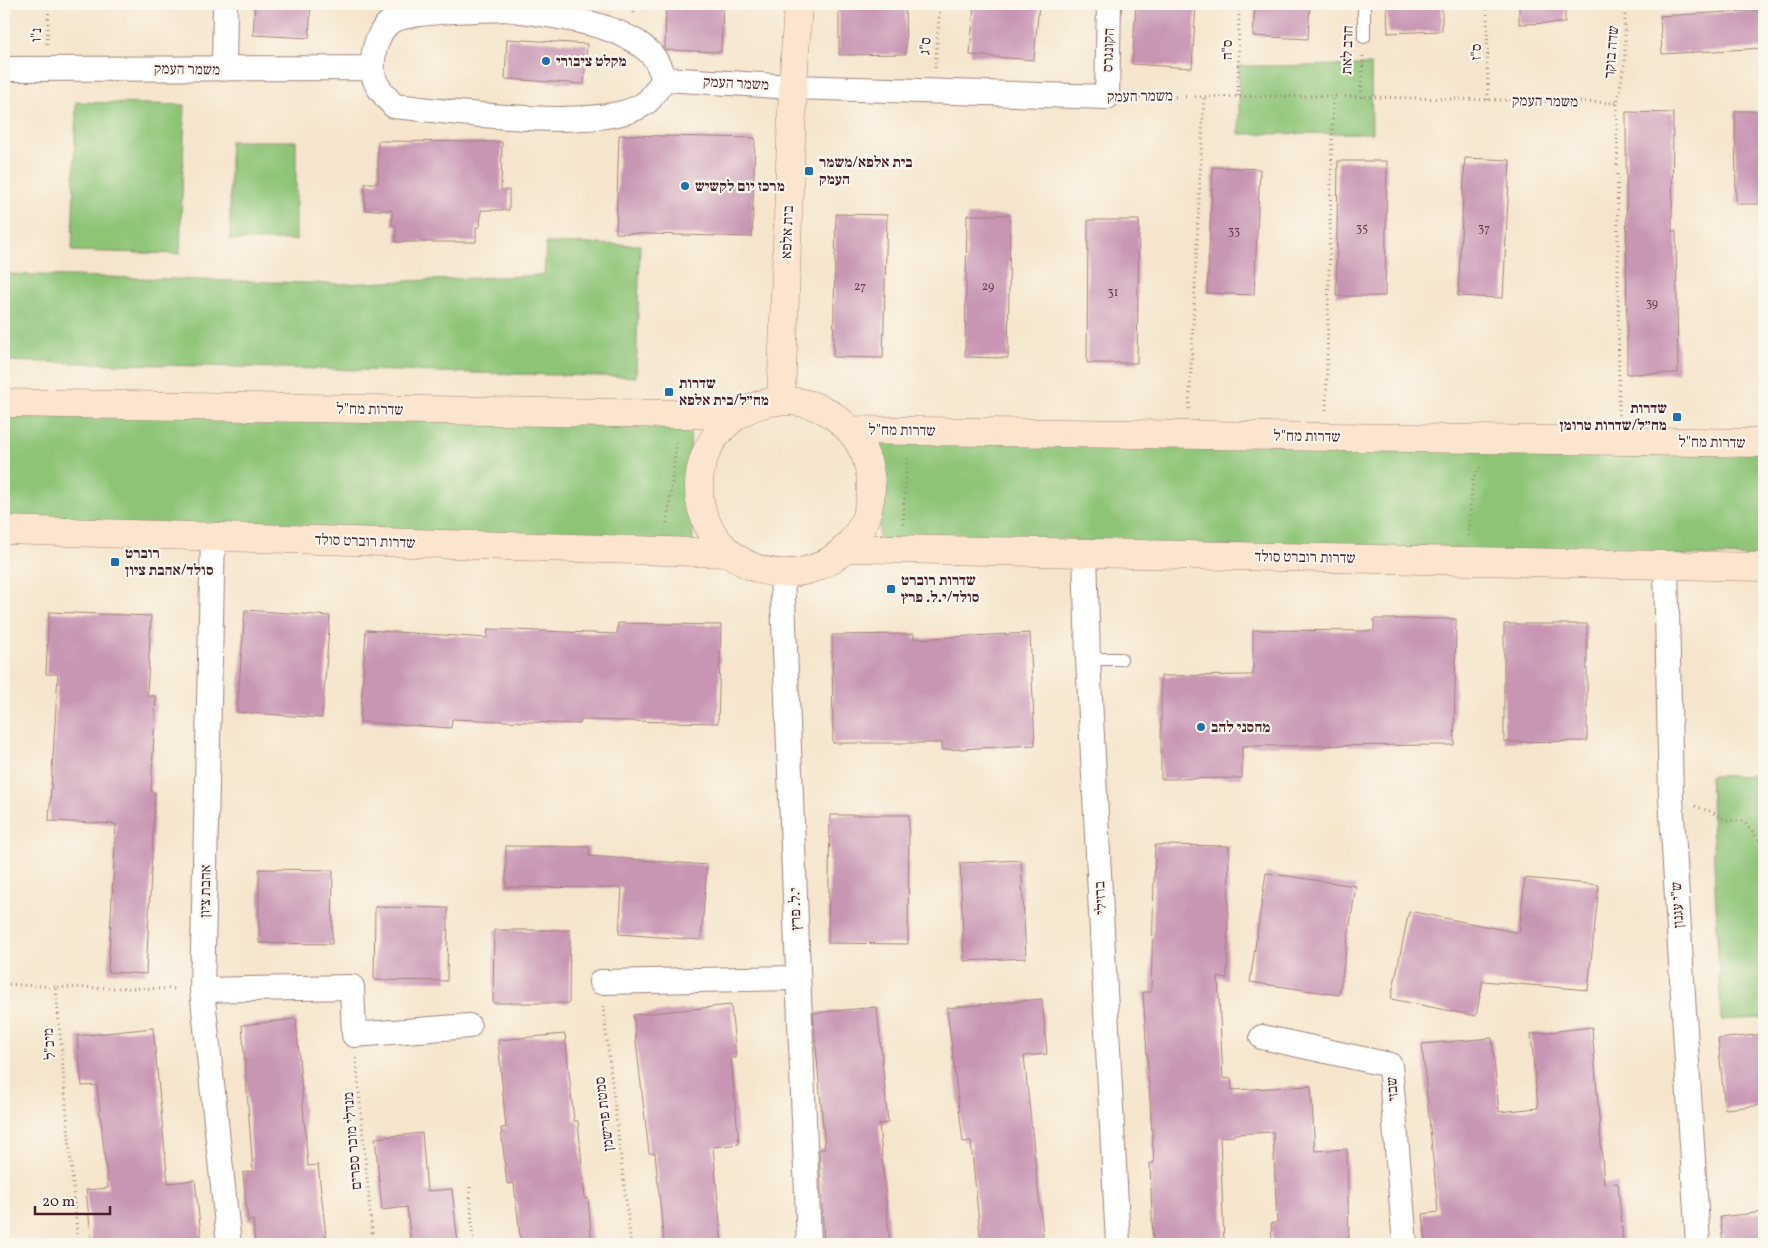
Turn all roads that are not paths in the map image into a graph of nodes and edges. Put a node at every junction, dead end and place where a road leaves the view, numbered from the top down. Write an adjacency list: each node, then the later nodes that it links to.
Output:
1 (226, 4): 9 (street)
2 (798, 4): 11 (street, בית אלפא)
3 (1109, 4): 12 (street, הקונגרס)
4 (1364, 4): 6 (lane, חרב לאת)
5 (506, 6): 7 (street); 10 (street)
6 (1364, 37)
7 (371, 68): 9 (street, משמר העמק); 10 (street)
8 (4, 69): 9 (street, משמר העמק)
9 (224, 69)
10 (664, 79): 11 (street, משמר העמק)
11 (792, 87): 12 (street, משמר העמק); 13 (street, בית אלפא)
12 (1107, 97)
13 (781, 400): 15 (street); 16 (street)
14 (6, 403): 15 (street, שדרות מח"ל)
15 (737, 415): 22 (street)
16 (850, 430): 17 (street, שדרות מח"ל); 20 (street)
17 (1764, 443)
18 (5, 521): 19 (street, שדרות רוברט סולד)
19 (213, 537): 22 (street, שדרות רוברט סולד); 30 (street, אהבת ציון)
20 (847, 548): 21 (street, שדרות רוברט סולד); 25 (street)
21 (1086, 552): 23 (street, שדרות רוברט סולד); 26 (street, ברזילי)
22 (727, 553): 25 (street)
23 (1666, 565): 24 (street, שדרות רוברט סולד); 37 (street, ש"י עגנון)
24 (1764, 567)
25 (782, 574): 28 (street, י.ל. פרץ)
26 (1088, 659): 27 (lane); 35 (street, ברזילי)
27 (1121, 659)
28 (798, 978): 29 (street); 34 (street, י.ל. פרץ)
29 (600, 982)
30 (202, 990): 31 (street); 33 (street, אהבת ציון)
31 (469, 1026)
32 (1262, 1037): 36 (street, שבזי)
33 (229, 1244)
34 (808, 1244)
35 (1118, 1244)
36 (1405, 1244)
37 (1698, 1244)

